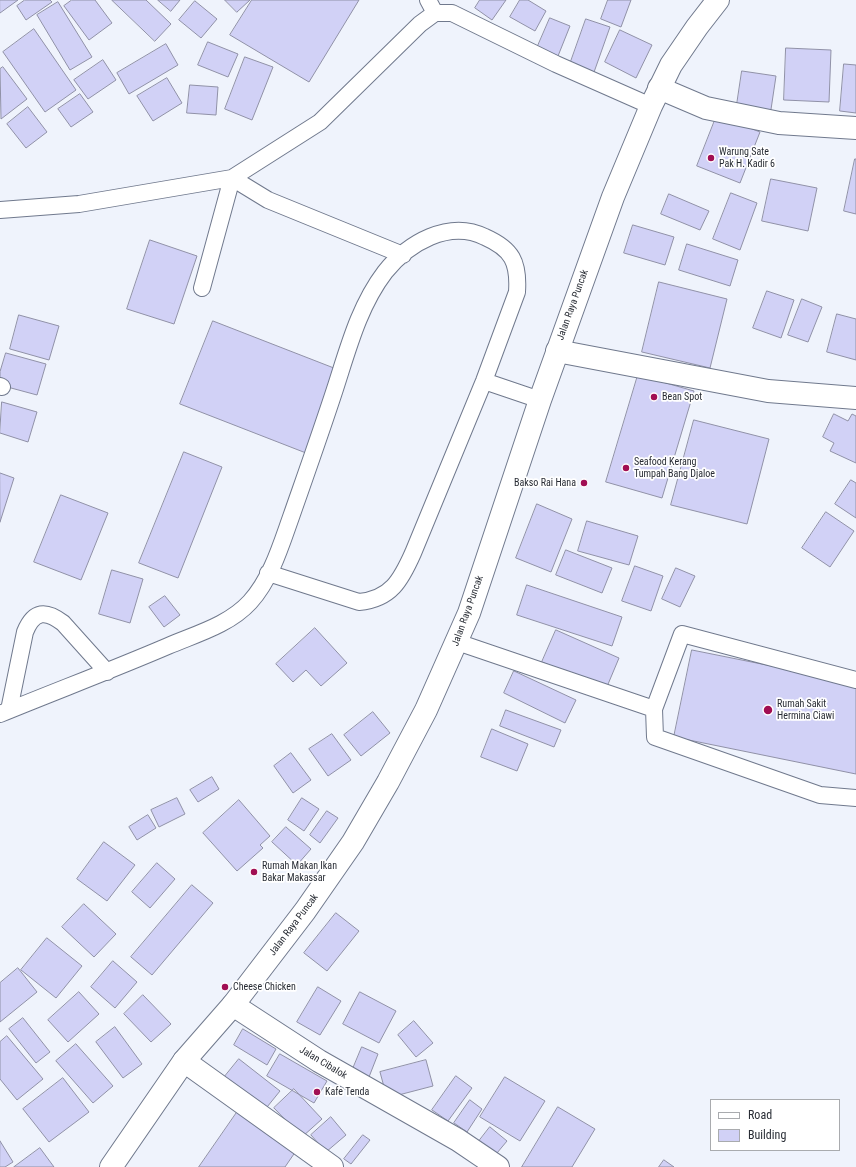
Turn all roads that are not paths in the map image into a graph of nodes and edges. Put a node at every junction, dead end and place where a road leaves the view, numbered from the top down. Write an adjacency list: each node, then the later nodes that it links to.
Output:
1 (718, 0): 3 (main road, Jalan Raya Puncak)
2 (432, 7): 3 (lane); 5 (lane)
3 (655, 97): 4 (main road); 9 (main road, Jalan Raya Puncak)
4 (856, 128)
5 (232, 178): 6 (lane); 7 (lane); 8 (lane)
6 (0, 210)
7 (403, 255): 10 (lane); 13 (lane)
8 (202, 288)
9 (557, 351): 11 (main road); 12 (main road, Jalan Raya Puncak)
10 (484, 381): 12 (lane); 13 (lane)
11 (856, 398)
12 (540, 400): 14 (main road, Jalan Raya Puncak)
13 (268, 574): 15 (lane)
14 (457, 642): 17 (lane); 20 (main road, Jalan Raya Puncak)
15 (107, 672): 18 (lane); 18 (lane)
16 (856, 680): 17 (lane)
17 (654, 709): 19 (lane)
18 (5, 712)
19 (856, 798)
20 (233, 1005): 21 (main road, Jalan Raya Puncak); 24 (main road, Jalan Cibalok)
21 (184, 1062): 22 (main road, Jalan Raya Puncak); 23 (main road)
22 (117, 1165)
23 (332, 1167)
24 (498, 1167)

